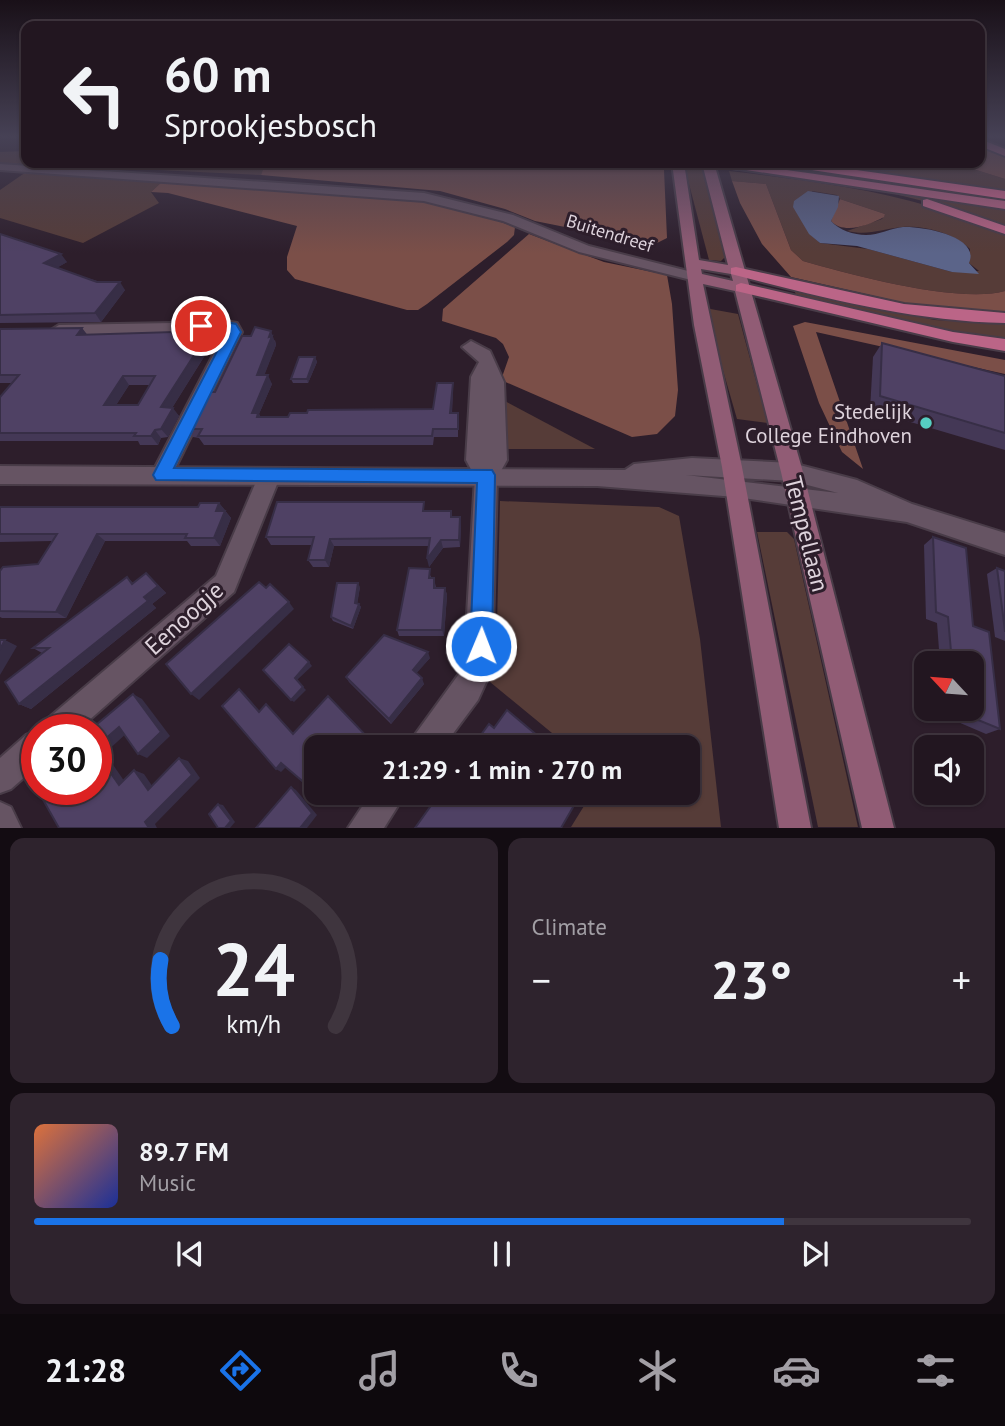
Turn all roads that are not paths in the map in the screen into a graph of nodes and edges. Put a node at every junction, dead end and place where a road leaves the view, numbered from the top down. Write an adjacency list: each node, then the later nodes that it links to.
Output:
1 (130, 176): 10 (street, Buitendreef)
2 (680, 176): 10 (main road)
3 (713, 176): 11 (main road, Tempellaan)
4 (817, 176): 9 (main road)
5 (833, 176): 8 (main road)
6 (874, 176): 7 (highway)
7 (1005, 195)
8 (1005, 205)
9 (1005, 230)
10 (695, 270): 11 (main road); 20 (main road)
11 (739, 280): 12 (main road); 14 (main road); 21 (main road, Tempellaan)
12 (1005, 318)
13 (40, 330): 17 (street)
14 (1005, 345)
15 (471, 347): 18 (street)
16 (0, 475): 17 (street)
17 (162, 475): 19 (street)
18 (486, 475): 19 (street); 20 (street); 24 (street)
19 (269, 477): 23 (street, Eenoogje)
20 (734, 477): 21 (street); 31 (main road)
21 (795, 484): 22 (street); 32 (main road, Tempellaan)
22 (1005, 544)
23 (75, 714)
24 (434, 735)
25 (21, 760): 26 (street)
26 (0, 778)
27 (381, 805): 30 (street)
28 (0, 818): 29 (street)
29 (5, 828)
30 (364, 828)
31 (795, 828)
32 (878, 828)

